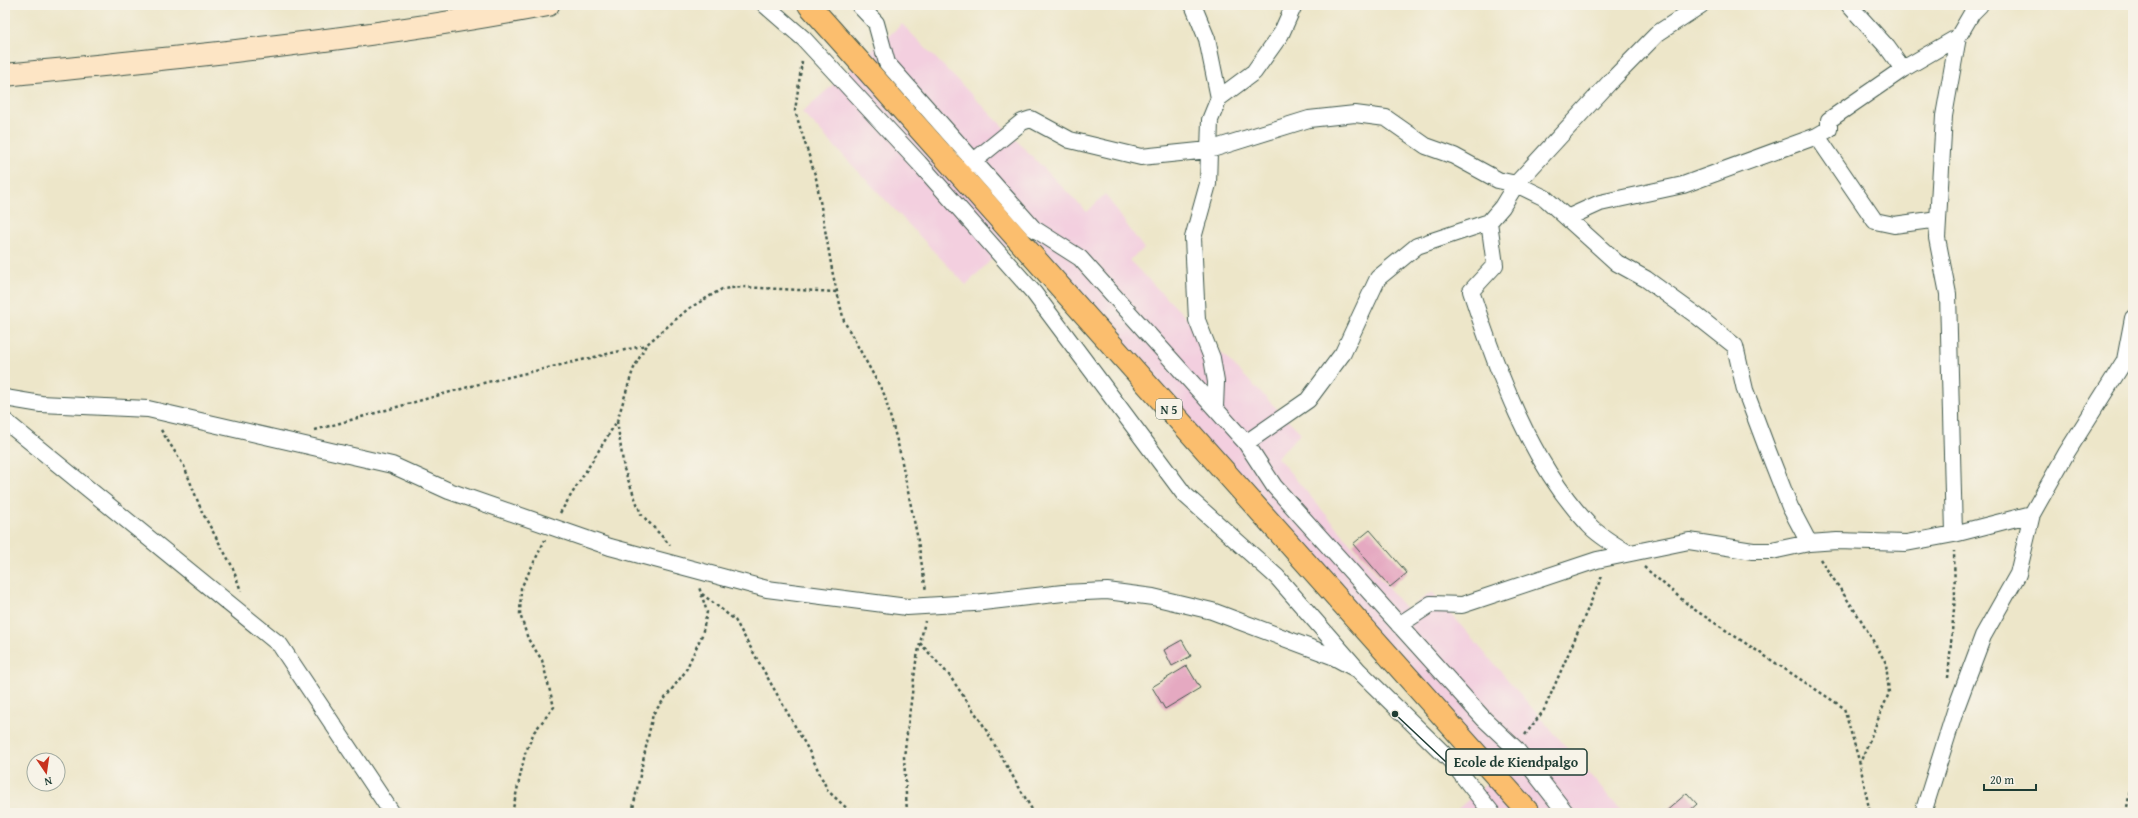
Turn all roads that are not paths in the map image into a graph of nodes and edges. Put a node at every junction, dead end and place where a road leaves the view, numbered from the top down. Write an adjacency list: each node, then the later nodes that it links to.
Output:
1 (548, 5): 12 (street)
2 (765, 5): 31 (street)
3 (809, 5): 16 (highway, N 5)
4 (859, 5): 16 (street)
5 (1192, 5): 13 (street)
6 (1294, 5): 13 (street)
7 (1702, 5): 17 (street)
8 (1849, 5): 11 (street)
9 (1980, 5): 10 (street)
10 (1958, 37): 11 (street); 19 (street)
11 (1902, 69): 14 (street)
12 (5, 75)
13 (1219, 98): 15 (street)
14 (1817, 136): 18 (street); 19 (street)
15 (1209, 150): 16 (street); 17 (street); 23 (street)
16 (966, 167): 23 (street); 34 (highway, N 5)
17 (1516, 184): 18 (street); 20 (street)
18 (1567, 218): 28 (street)
19 (1938, 219): 27 (street)
20 (1489, 222): 25 (street); 29 (street)
21 (2133, 318): 26 (street)
22 (5, 398): 31 (street)
23 (1215, 407): 25 (street)
24 (5, 421): 32 (street)
25 (1246, 443): 30 (street)
26 (2032, 514): 27 (street); 36 (street)
27 (1954, 534): 28 (street)
28 (1809, 543): 29 (street)
29 (1628, 553): 30 (street)
30 (1399, 625): 35 (street)
31 (1358, 670): 33 (street)
32 (392, 813)
33 (1492, 813)
34 (1529, 813)
35 (1566, 813)
36 (1923, 813)

